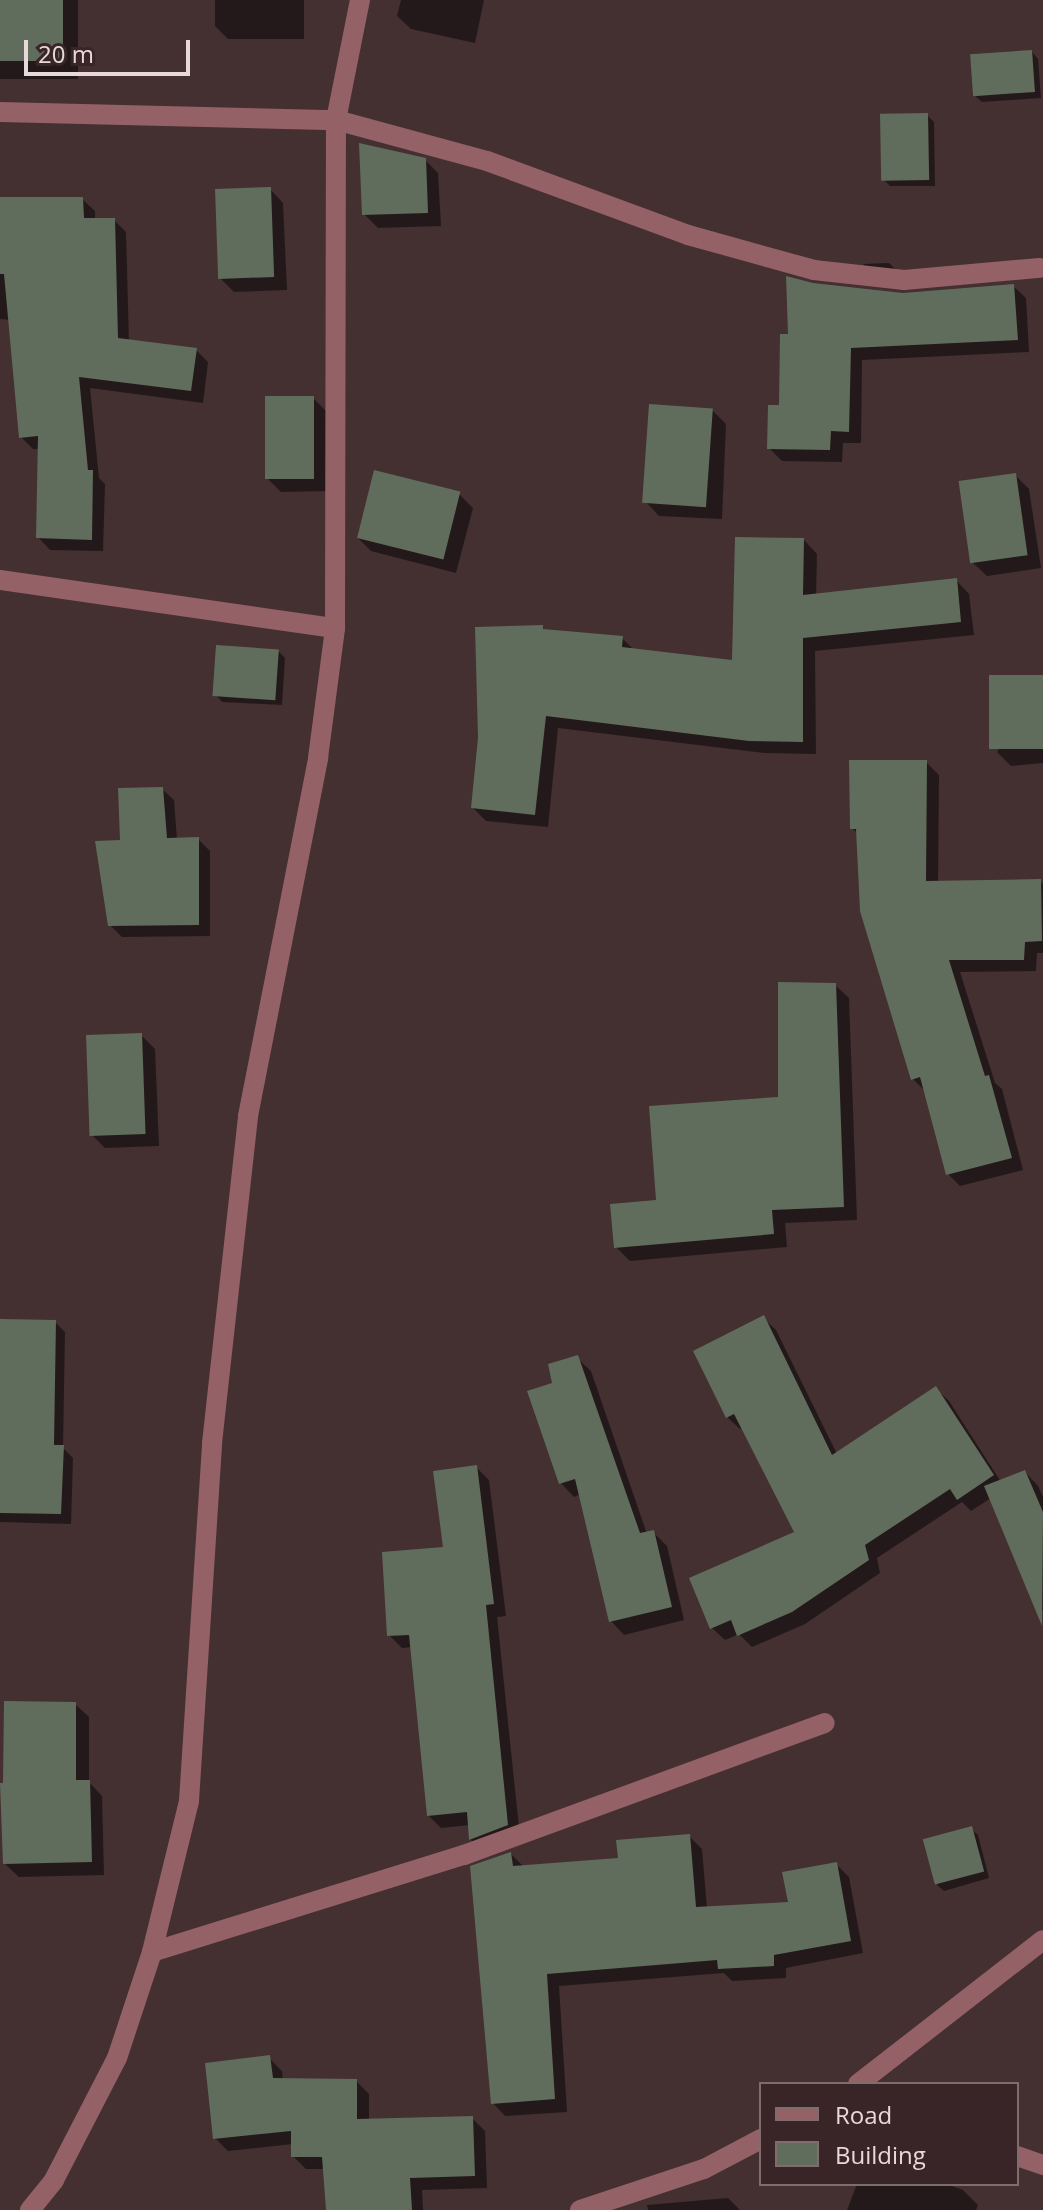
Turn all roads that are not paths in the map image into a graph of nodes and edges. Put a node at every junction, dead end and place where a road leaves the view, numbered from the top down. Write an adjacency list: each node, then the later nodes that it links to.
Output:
1 (360, 0): 3 (street)
2 (0, 112): 3 (street)
3 (336, 120): 4 (street); 6 (street)
4 (1039, 268)
5 (0, 580): 6 (street)
6 (335, 628): 9 (street)
7 (825, 1723): 9 (street)
8 (1043, 1940): 10 (street)
9 (152, 1952): 14 (street)
10 (861, 2082)
11 (759, 2140): 15 (street)
12 (1019, 2157): 13 (street)
13 (1043, 2165)
14 (30, 2210)
15 (580, 2210)

